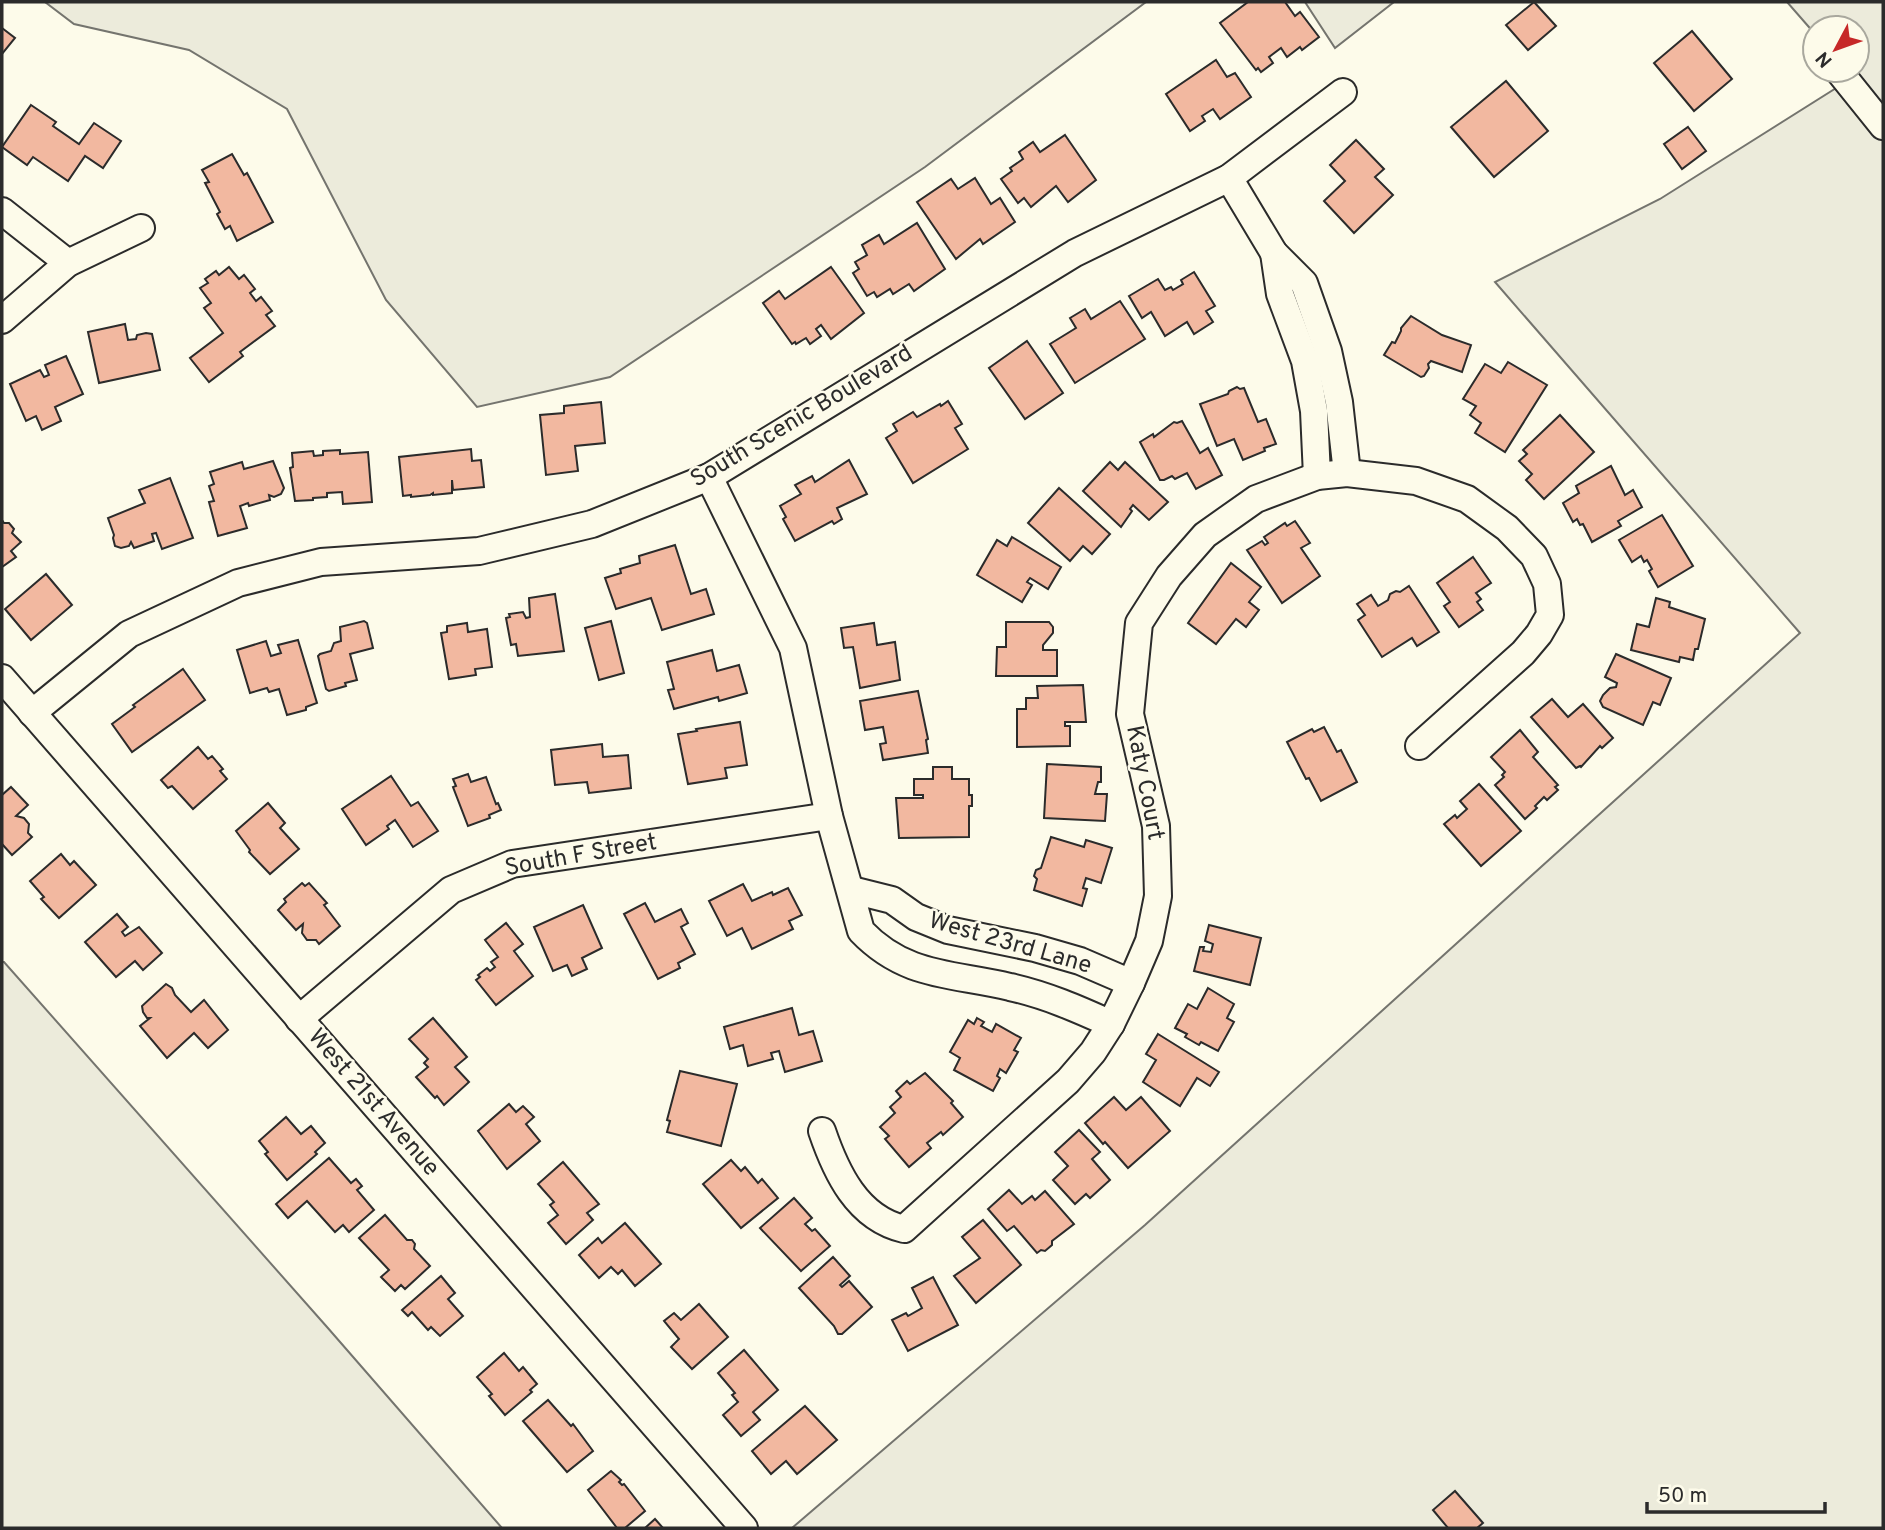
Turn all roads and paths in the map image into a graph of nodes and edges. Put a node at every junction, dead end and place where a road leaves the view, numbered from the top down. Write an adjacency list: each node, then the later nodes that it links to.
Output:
1 (1849, 84): 3 (street)
2 (1343, 92): 4 (street, South Scenic Boulevard)
3 (1883, 126)
4 (1229, 178): 7 (street); 12 (street, South Scenic Boulevard)
5 (2, 211): 8 (street)
6 (141, 228): 8 (street)
7 (1274, 253): 10 (street); 11 (street)
8 (68, 263): 9 (street)
9 (2, 320)
10 (1347, 473): 11 (street, Katy Court); 15 (street, Katy Court)
11 (1317, 476): 18 (street, Katy Court)
12 (709, 477): 14 (street, South Scenic Boulevard); 16 (street, West 23rd Lane)
13 (2, 678): 14 (street, West 21st Avenue)
14 (32, 713): 19 (street, West 21st Avenue)
15 (1419, 747)
16 (829, 816): 17 (street, West 23rd Lane); 19 (street, South F Street)
17 (852, 890): 18 (street, West 23rd Lane); 20 (street, West 23rd Lane)
18 (1131, 983): 20 (street, Katy Court)
19 (299, 1019): 22 (street, West 21st Avenue)
20 (1111, 1024): 21 (street, Katy Court)
21 (822, 1130)
22 (744, 1528)

